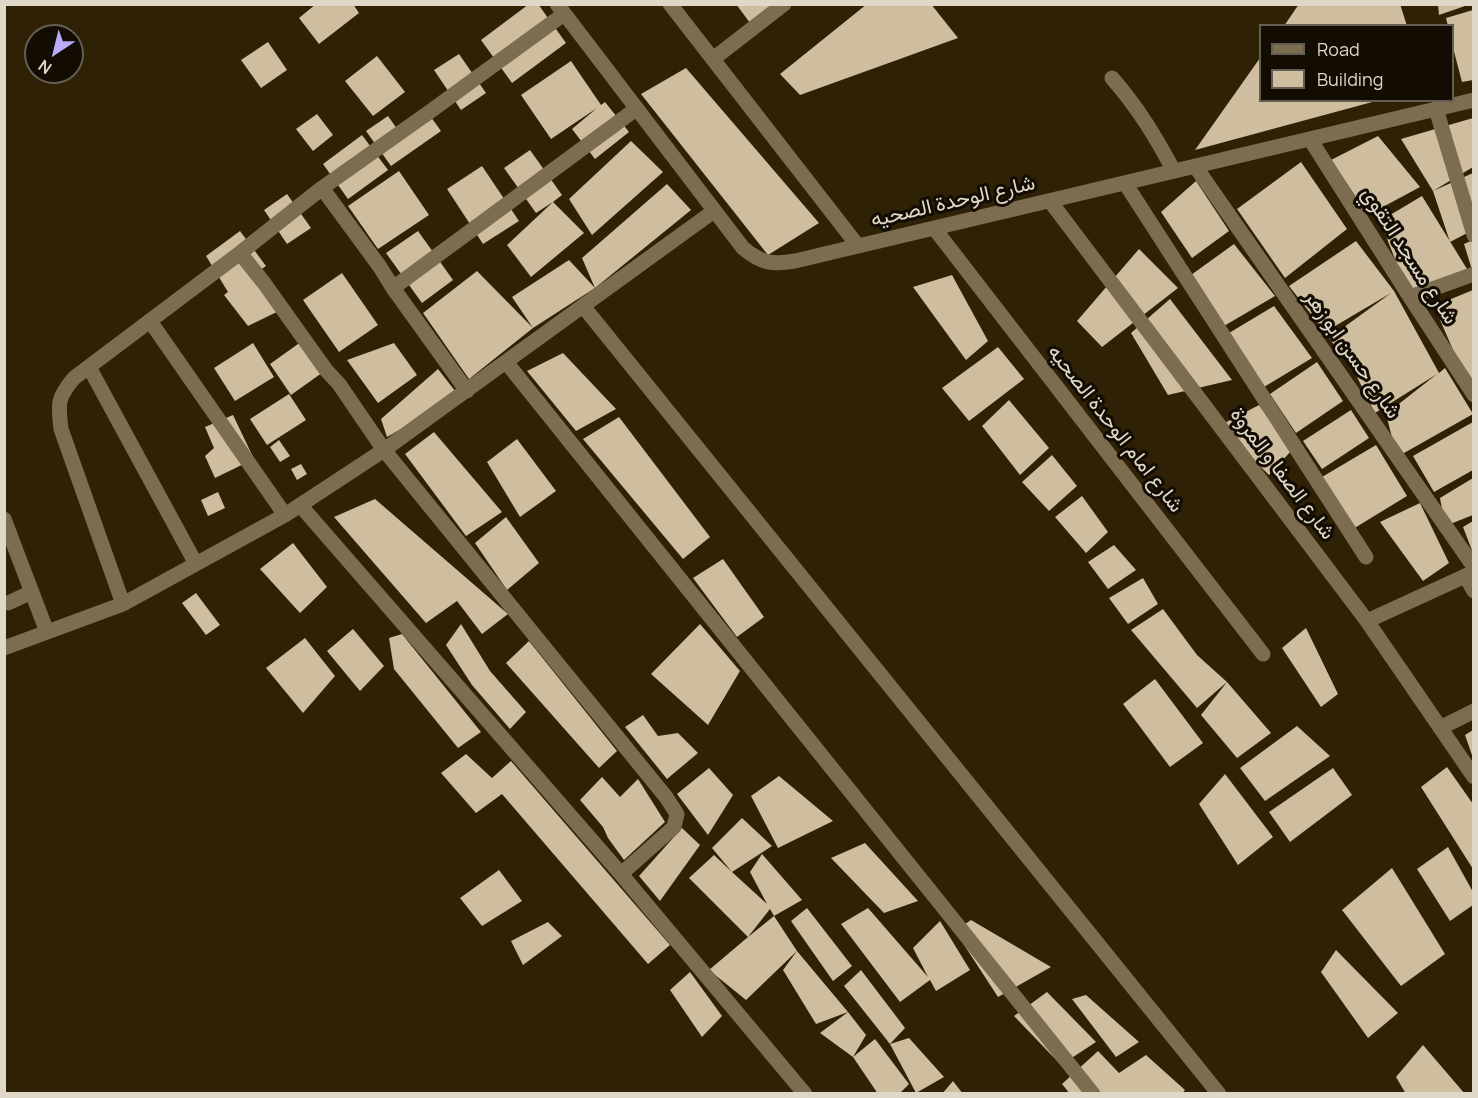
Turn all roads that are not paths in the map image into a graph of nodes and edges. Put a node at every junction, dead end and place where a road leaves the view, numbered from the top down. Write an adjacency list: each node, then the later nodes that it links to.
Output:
1 (670, 4): 4 (street)
2 (784, 4): 4 (street)
3 (560, 9): 7 (street, شارع الوحدة الصحيه); 13 (street)
4 (712, 59): 18 (street)
5 (1112, 78): 11 (street)
6 (1473, 100): 8 (street, شارع الوحدة الصحيه)
7 (636, 109): 15 (street, شارع الوحدة الصحيه); 21 (street)
8 (1436, 109): 9 (street, شارع الوحدة الصحيه); 17 (street)
9 (1310, 139): 10 (street, شارع الوحدة الصحيه); 22 (street, شارع مسجد التقوي)
10 (1196, 166): 11 (street, شارع الوحدة الصحيه); 35 (street, شارع حسن ابو زهر)
11 (1174, 171): 12 (street, شارع الوحدة الصحيه)
12 (1125, 183): 14 (street, شارع الوحدة الصحيه); 33 (street)
13 (322, 188): 19 (street); 21 (street)
14 (1050, 201): 16 (street, شارع الوحدة الصحيه); 40 (street, شارع الصفا و المروة)
15 (714, 211): 18 (street, شارع الوحدة الصحيه); 23 (street)
16 (934, 228): 18 (street, شارع الوحدة الصحيه); 43 (street, شارع امام الوحدة الصحيه)
17 (1473, 235)
18 (858, 246)
19 (240, 253): 24 (street); 29 (street)
20 (1473, 274): 22 (street)
21 (393, 288): 27 (street)
22 (1410, 297): 28 (street, شارع مسجد التقوي)
23 (583, 306): 25 (street); 50 (street)
24 (150, 321): 26 (street); 31 (street)
25 (506, 362): 27 (street); 49 (street)
26 (89, 367): 34 (street); 39 (street)
27 (467, 391): 29 (street)
28 (1473, 395)
29 (384, 450): 30 (street); 47 (street)
30 (300, 505): 31 (street); 47 (street)
31 (285, 515): 34 (street)
32 (4, 519): 37 (street)
33 (1366, 557)
34 (196, 564): 39 (street)
35 (1471, 572): 36 (street, شارع حسن ابو زهر); 40 (street)
36 (1473, 591)
37 (32, 592): 38 (street); 41 (street)
38 (8, 603)
39 (123, 604): 41 (street)
40 (1367, 621): 45 (street, شارع الصفا و المروة)
41 (47, 632): 42 (street)
42 (4, 648)
43 (1263, 654)
44 (1473, 711): 45 (street)
45 (1440, 728): 46 (street, شارع الصفا و المروة)
46 (1473, 777)
47 (621, 874): 48 (street)
48 (805, 1094)
49 (1093, 1094)
50 (1219, 1094)

